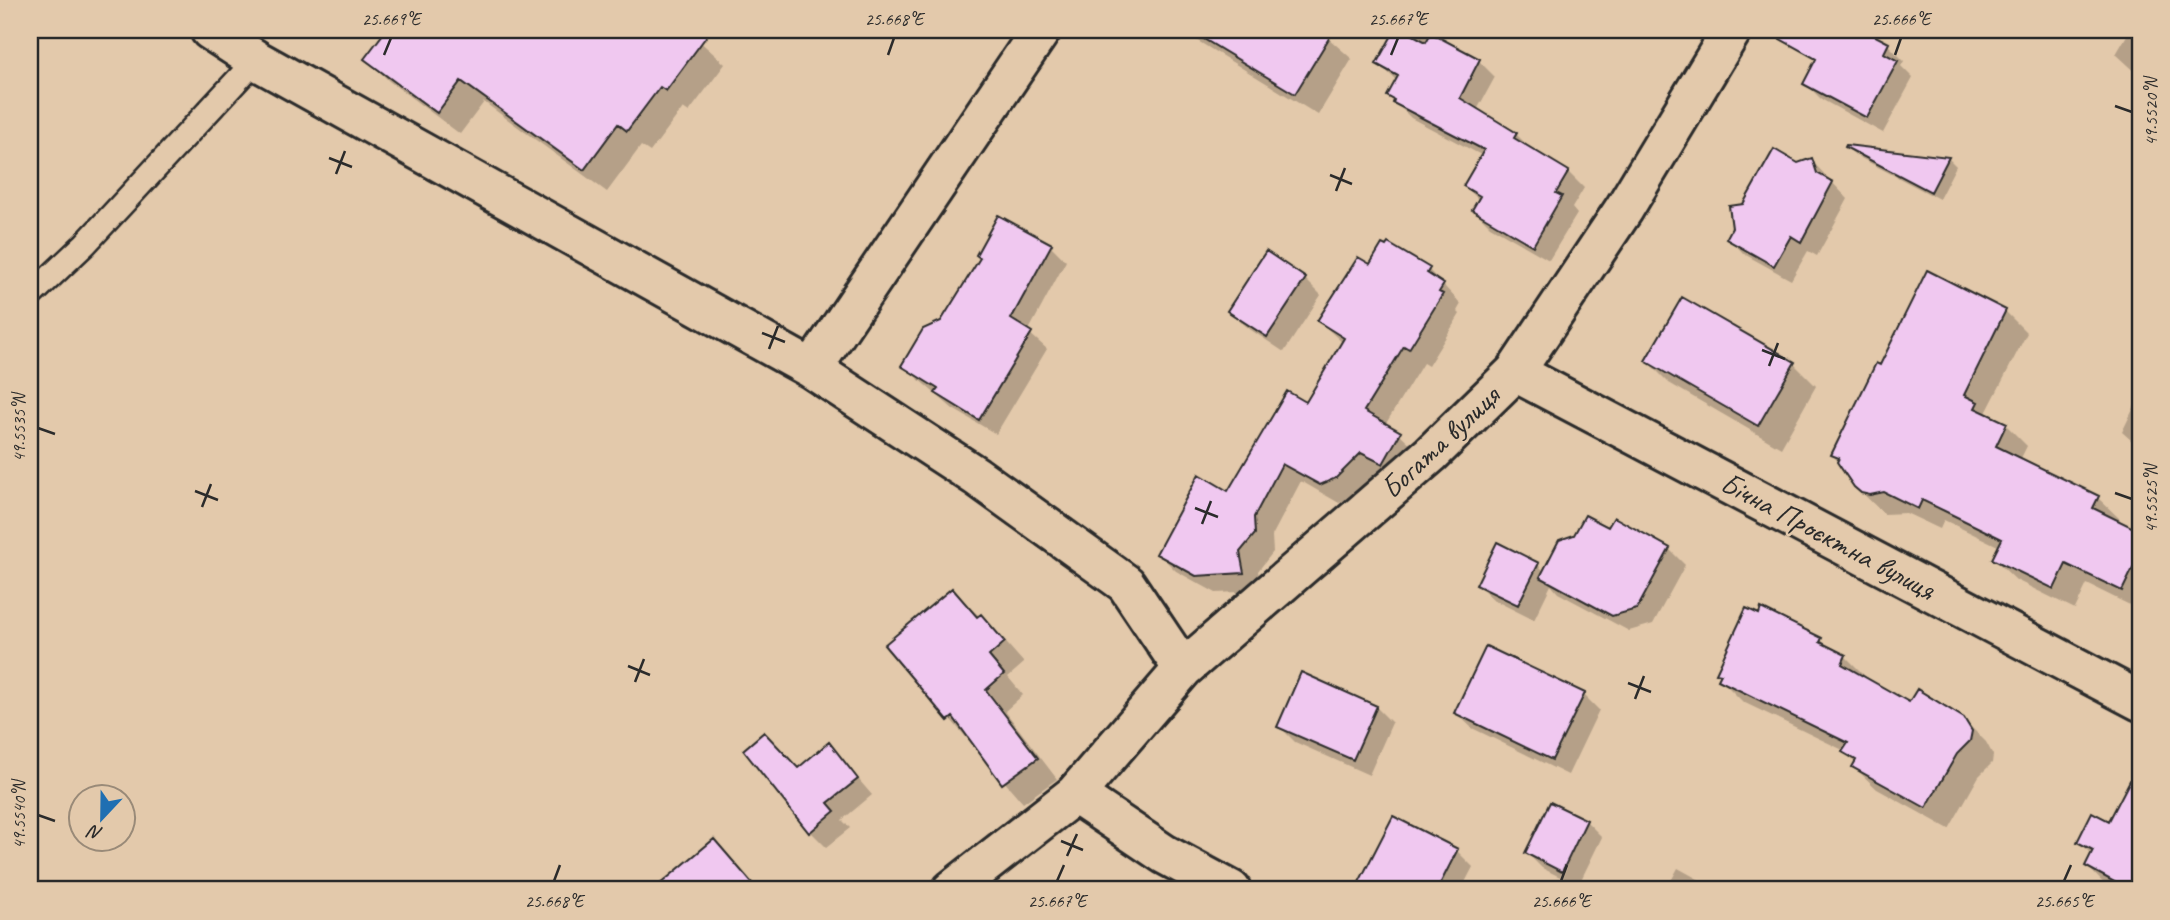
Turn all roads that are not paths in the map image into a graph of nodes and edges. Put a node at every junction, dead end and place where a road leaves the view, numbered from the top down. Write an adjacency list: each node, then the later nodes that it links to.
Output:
1 (1041, 30): 5 (street)
2 (1732, 30): 6 (street, Богата вулиця)
3 (237, 41): 4 (lane); 5 (street)
4 (30, 296)
5 (813, 369): 7 (street)
6 (1515, 372): 7 (street, Богата вулиця); 8 (street, Бічна Проєктна вулиця)
7 (1183, 669): 9 (street, Богата вулиця)
8 (2140, 701)
9 (1075, 794): 10 (street, Богата вулиця); 11 (street)
10 (952, 890)
11 (1231, 890)

